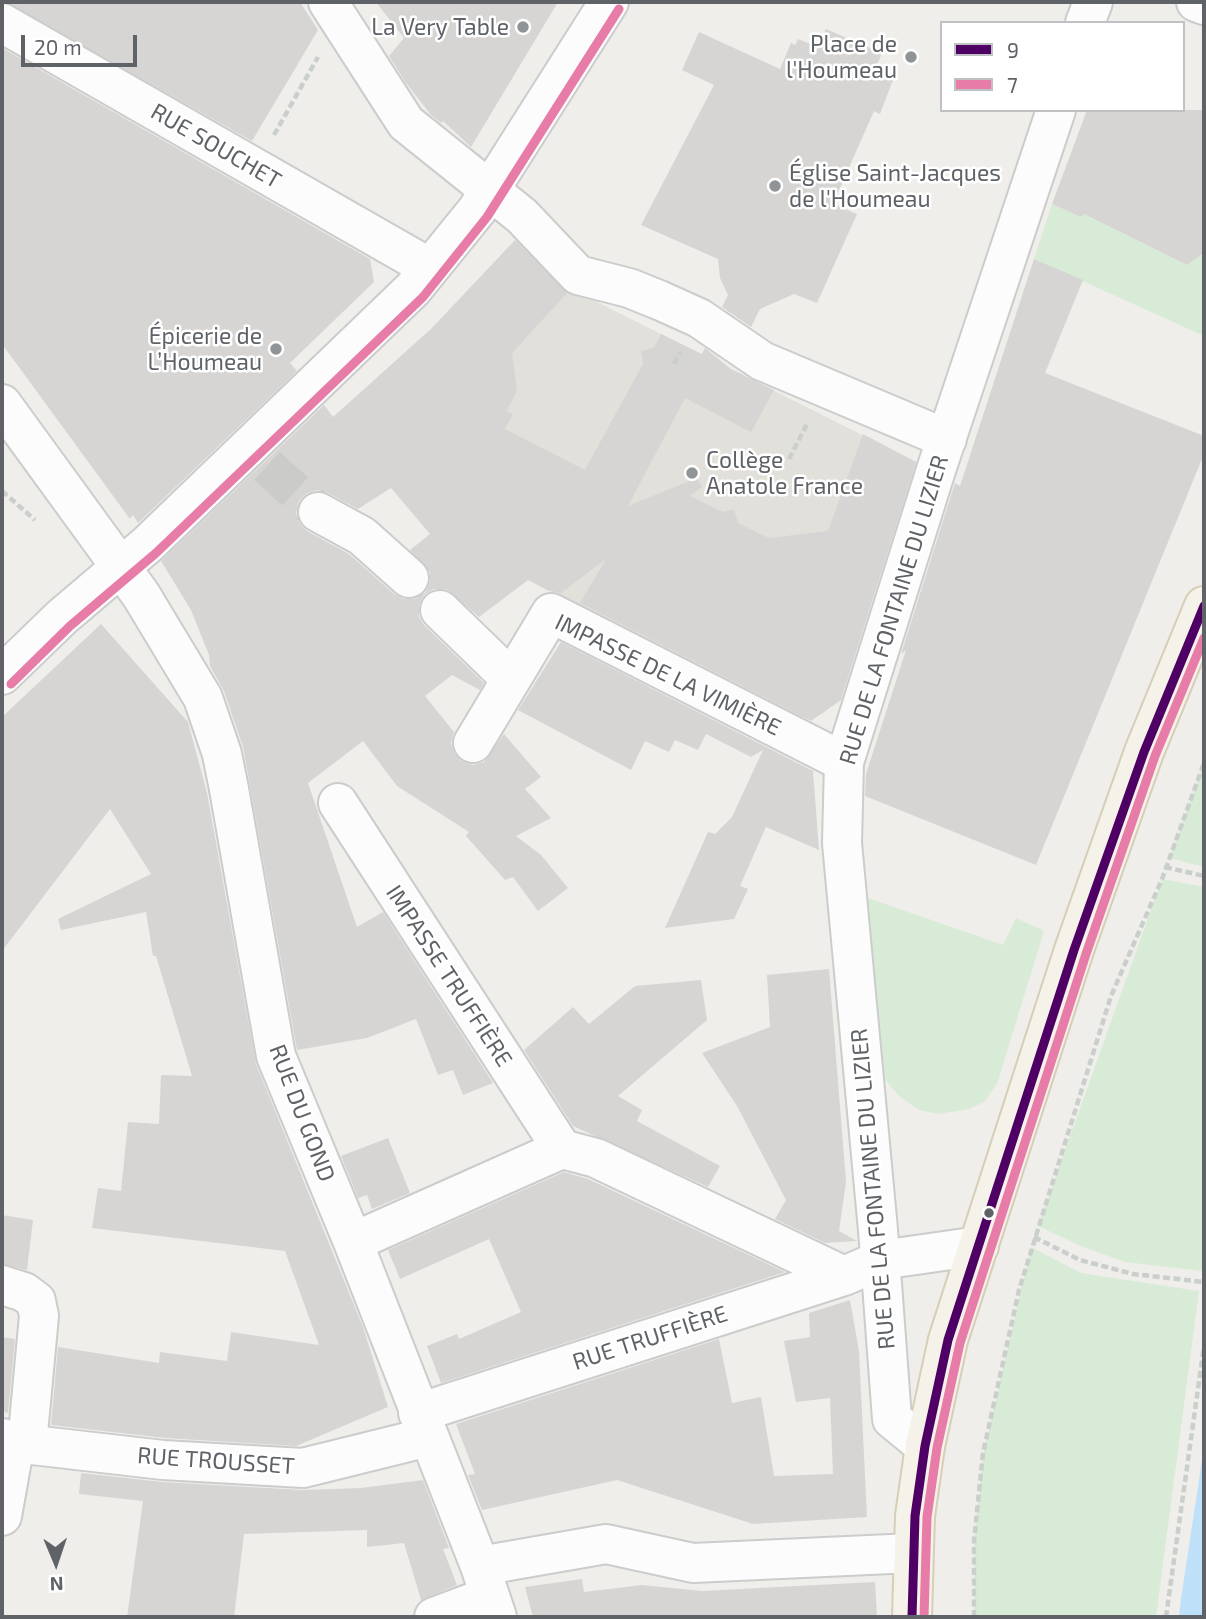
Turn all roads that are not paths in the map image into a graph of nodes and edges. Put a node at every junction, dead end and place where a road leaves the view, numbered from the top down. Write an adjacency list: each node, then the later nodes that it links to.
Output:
1 (609, 2): 9 (street)
2 (1093, 2): 6 (street)
3 (1196, 2): 4 (street)
4 (1204, 5)
5 (337, 16): 9 (street)
6 (1087, 21)
7 (2, 23): 10 (street, RUE SOUCHET)
8 (1055, 112): 12 (street, RUE DE LA FONTAINE DU LIZIER)
9 (490, 190): 10 (street); 12 (street)
10 (430, 268): 14 (street)
11 (2, 404): 14 (street, RUE DU GOND)
12 (947, 439): 21 (street, RUE DE LA FONTAINE DU LIZIER)
13 (318, 512): 15 (street)
14 (121, 567): 18 (street); 24 (street, RUE DU GOND)
15 (409, 578)
16 (1204, 606): 25 (main road)
17 (440, 610): 19 (street)
18 (2, 675)
19 (510, 678): 20 (street, IMPASSE DE LA VIMIÈRE); 21 (street, IMPASSE DE LA VIMIÈRE)
20 (473, 743)
21 (844, 762): 26 (street, RUE DE LA FONTAINE DU LIZIER)
22 (338, 803): 23 (street, IMPASSE TRUFFIÈRE)
23 (562, 1149): 24 (street); 27 (street)
24 (353, 1242): 29 (street, RUE DU GOND)
25 (979, 1246): 26 (street, RUE TRUFFIÈRE); 31 (main road)
26 (881, 1260): 27 (street, RUE TRUFFIÈRE); 31 (street, RUE DE LA FONTAINE DU LIZIER)
27 (844, 1276): 29 (street, RUE TRUFFIÈRE)
28 (2, 1285): 30 (street)
29 (423, 1425): 30 (street, RUE TROUSSET); 34 (street, RUE DU GOND)
30 (15, 1442): 32 (street)
31 (925, 1446): 33 (main road)
32 (2, 1516)
33 (913, 1553): 34 (street); 36 (main road)
34 (489, 1593): 35 (street)
35 (434, 1617)
36 (912, 1617)

